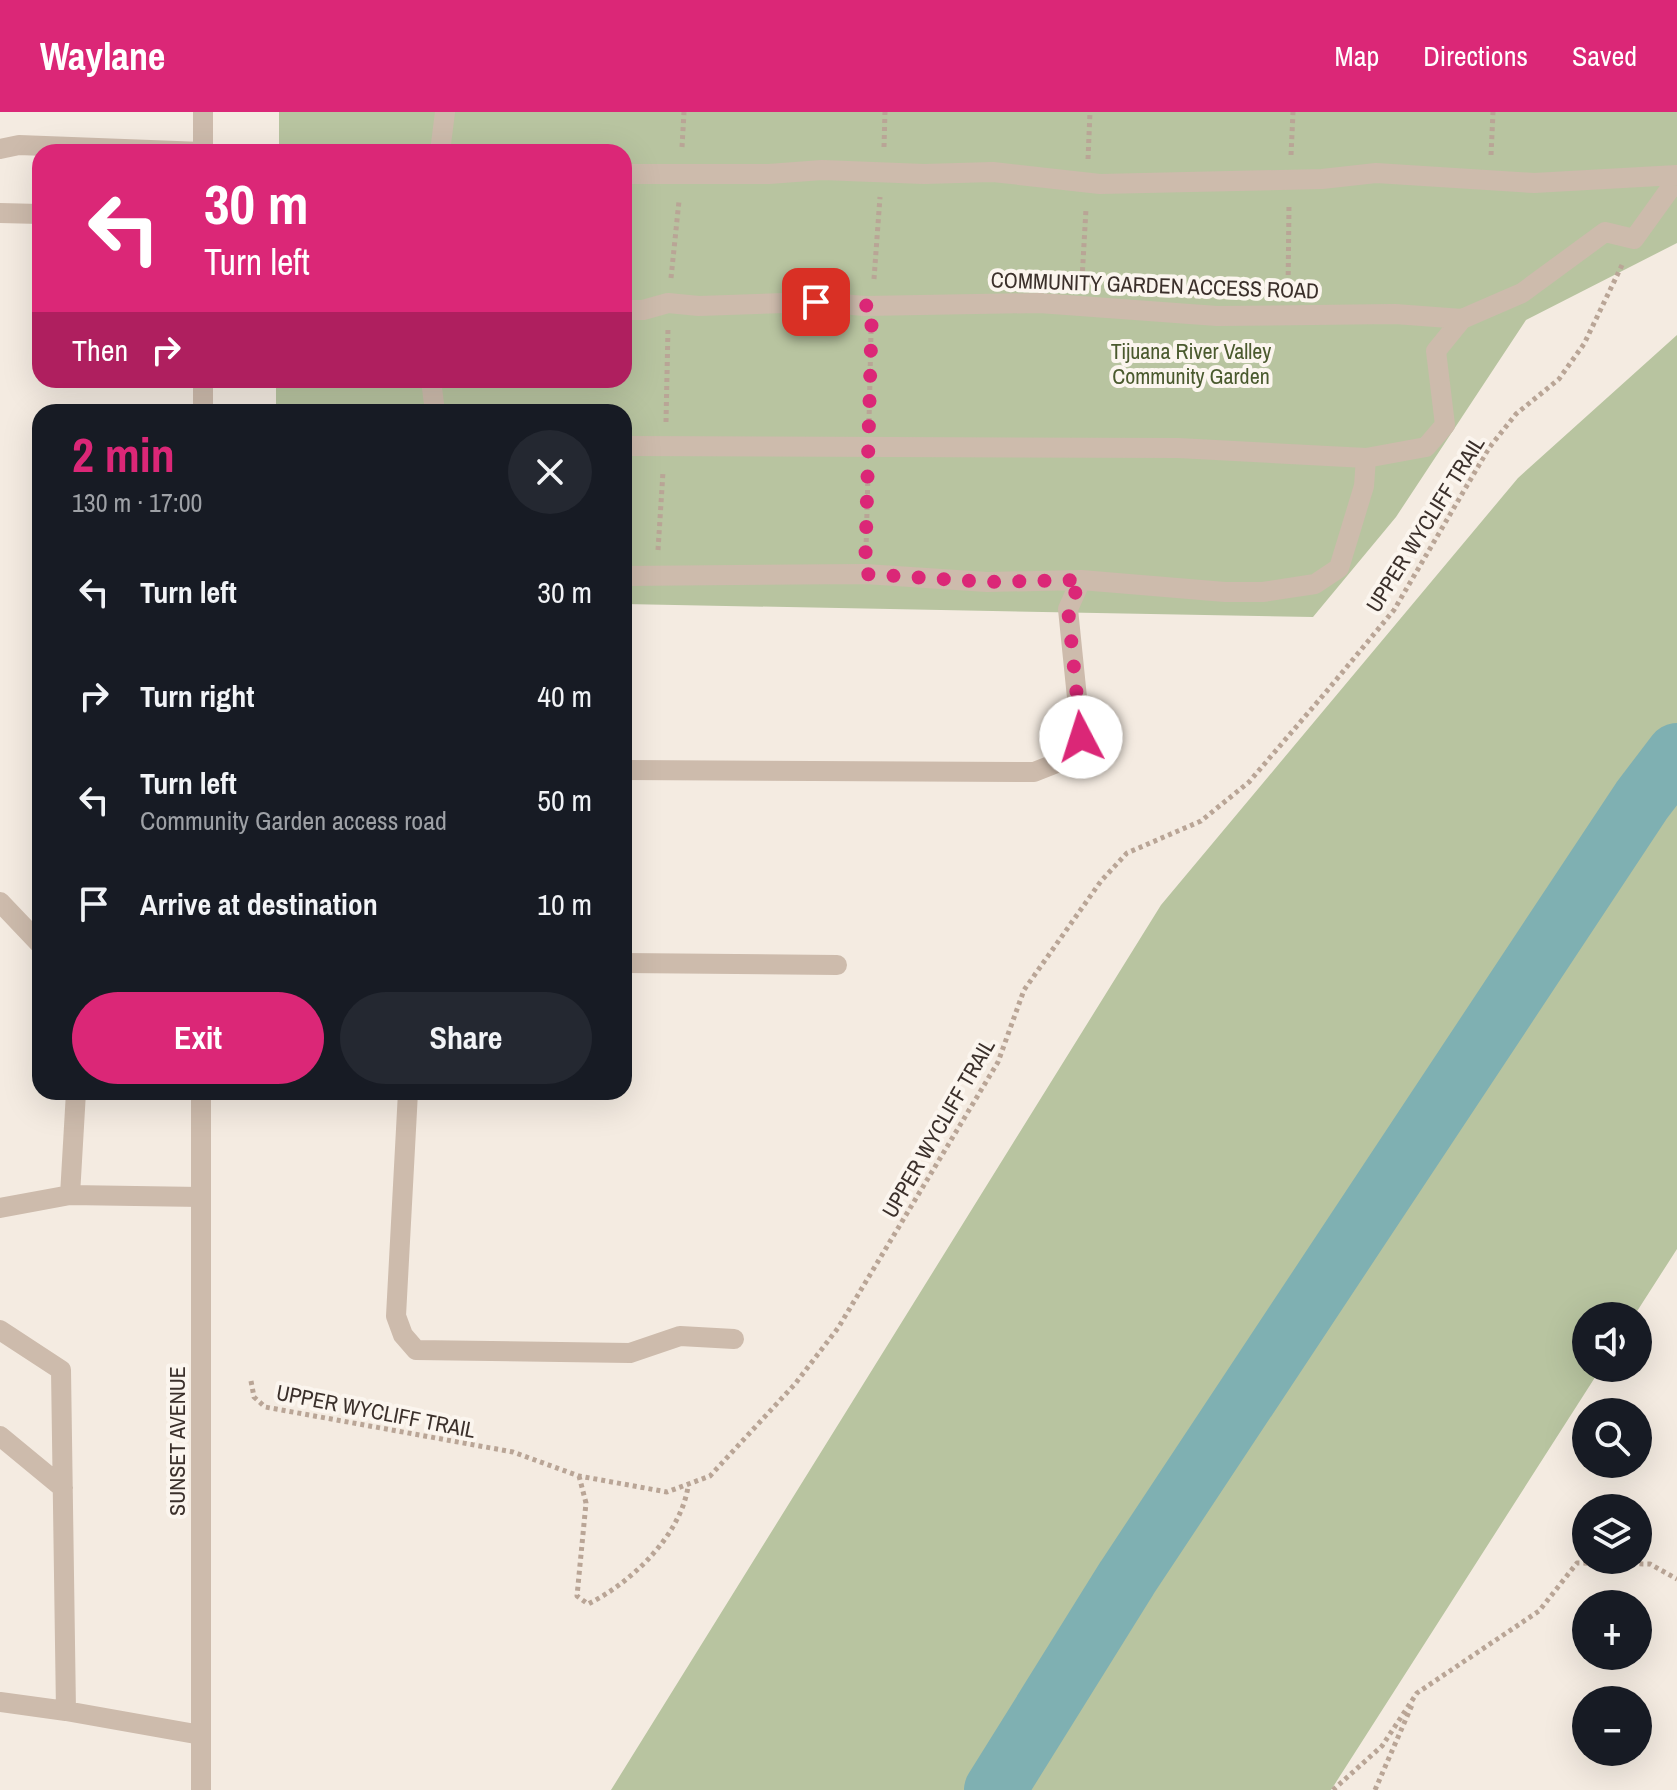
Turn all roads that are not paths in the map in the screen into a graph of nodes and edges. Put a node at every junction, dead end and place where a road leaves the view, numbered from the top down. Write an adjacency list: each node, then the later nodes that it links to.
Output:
1 (203, 112): 3 (street)
2 (445, 112): 4 (street)
3 (203, 144)
4 (441, 144)
5 (32, 145): 6 (street)
6 (0, 149)
7 (632, 174): 8 (street)
8 (1677, 177): 12 (street, COMMUNITY GARDEN ACCESS ROAD)
9 (0, 213): 10 (street)
10 (32, 214)
11 (632, 310): 12 (street, COMMUNITY GARDEN ACCESS ROAD)
12 (1462, 319): 14 (street)
13 (632, 446): 14 (street)
14 (1366, 458): 16 (street)
15 (632, 576): 16 (street)
16 (1081, 580): 17 (street)
17 (632, 770)
18 (0, 902): 19 (street)
19 (32, 936)
20 (632, 963): 21 (street)
21 (837, 965)
22 (76, 1100): 25 (street)
23 (201, 1100): 26 (street, SUNSET AVENUE)
24 (408, 1100): 29 (street)
25 (70, 1195): 26 (street); 27 (street)
26 (201, 1197): 34 (street, SUNSET AVENUE)
27 (0, 1208)
28 (0, 1330): 31 (street)
29 (734, 1339)
30 (2, 1445): 31 (street)
31 (63, 1488): 33 (street)
32 (0, 1702): 33 (street)
33 (66, 1711): 34 (street)
34 (201, 1735): 35 (street, SUNSET AVENUE)
35 (201, 1790)

